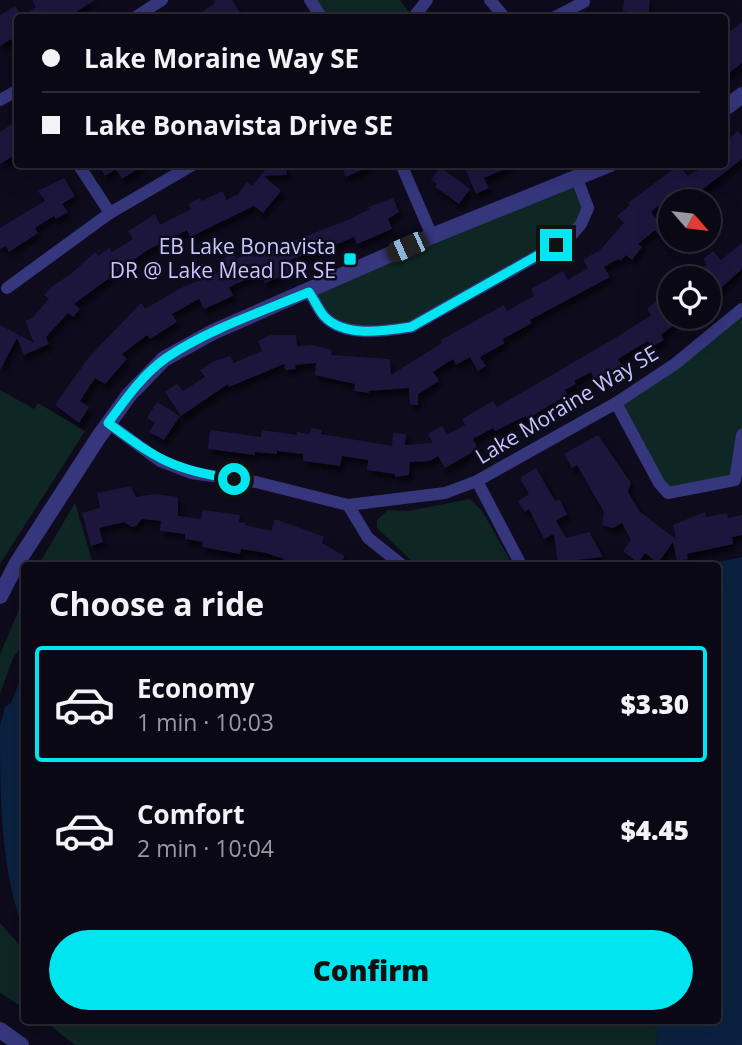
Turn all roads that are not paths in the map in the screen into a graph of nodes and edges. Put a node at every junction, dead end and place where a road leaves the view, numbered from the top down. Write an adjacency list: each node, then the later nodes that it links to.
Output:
1 (162, 0): 5 (street)
2 (427, 0): 6 (street)
3 (490, 0): 7 (street)
4 (584, 2): 8 (street)
5 (140, 14)
6 (416, 14)
7 (502, 14)
8 (561, 14)
9 (742, 95): 10 (street)
10 (728, 106)
11 (81, 168): 16 (street)
12 (187, 168): 16 (street)
13 (403, 168): 17 (street)
14 (601, 168): 15 (street)
15 (577, 179): 17 (street); 19 (street)
16 (110, 213): 18 (street)
17 (432, 236): 19 (street)
18 (7, 288)
19 (309, 292): 22 (street)
20 (742, 309): 21 (street, Lake Moraine Way SE)
21 (616, 403): 23 (street); 24 (street, Lake Moraine Way SE)
22 (108, 423): 25 (street, Lake Moraine Way SE); 28 (street)
23 (742, 435)
24 (477, 481): 25 (street, Lake Moraine Way SE); 27 (street, Lake Moraine Way SE)
25 (348, 505): 26 (street)
26 (398, 562)
27 (519, 562)
28 (0, 596)
29 (0, 1030): 30 (street)
30 (21, 1045)

